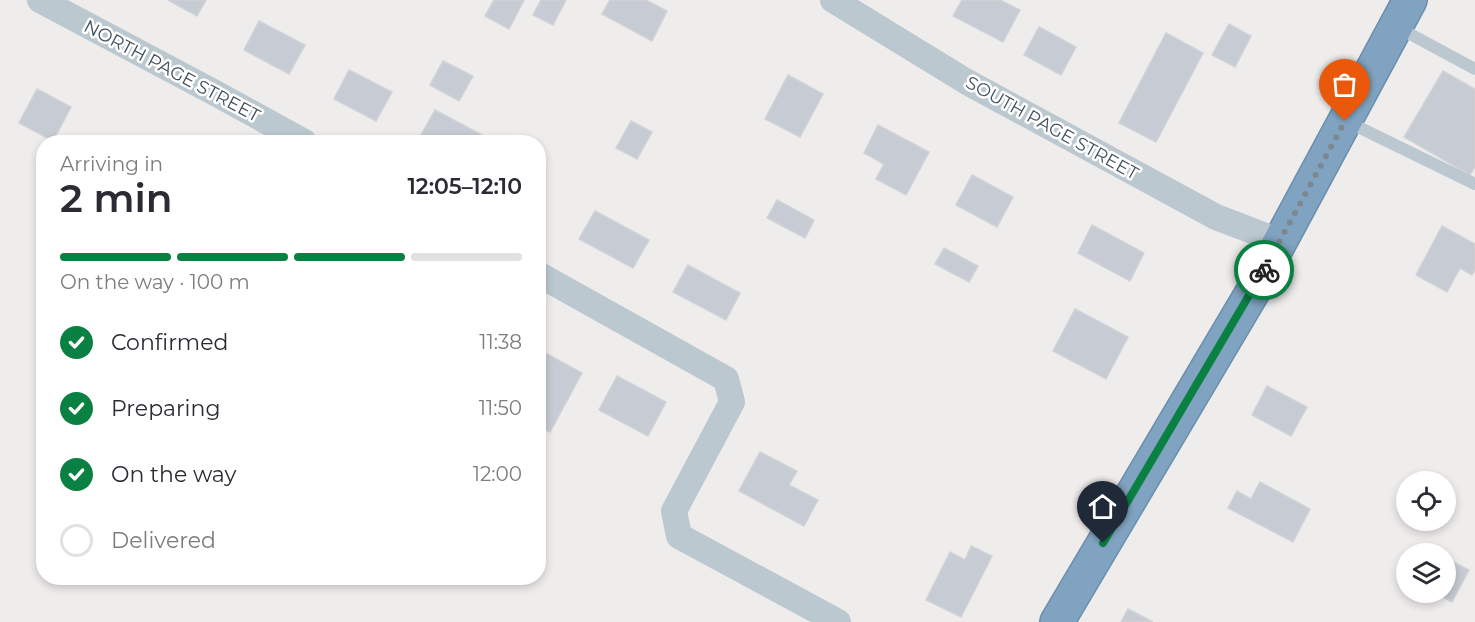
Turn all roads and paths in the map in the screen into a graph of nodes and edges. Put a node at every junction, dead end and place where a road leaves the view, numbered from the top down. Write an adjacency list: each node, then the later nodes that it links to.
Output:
1 (40, 0): 6 (street, NORTH PAGE STREET)
2 (833, 0): 8 (street, SOUTH PAGE STREET)
3 (1403, 13): 4 (lane); 5 (highway)
4 (1475, 69)
5 (1345, 121): 7 (lane); 8 (highway)
6 (291, 135)
7 (1475, 184)
8 (1279, 241): 11 (highway)
9 (546, 278): 10 (street)
10 (838, 622)
11 (1057, 622)

